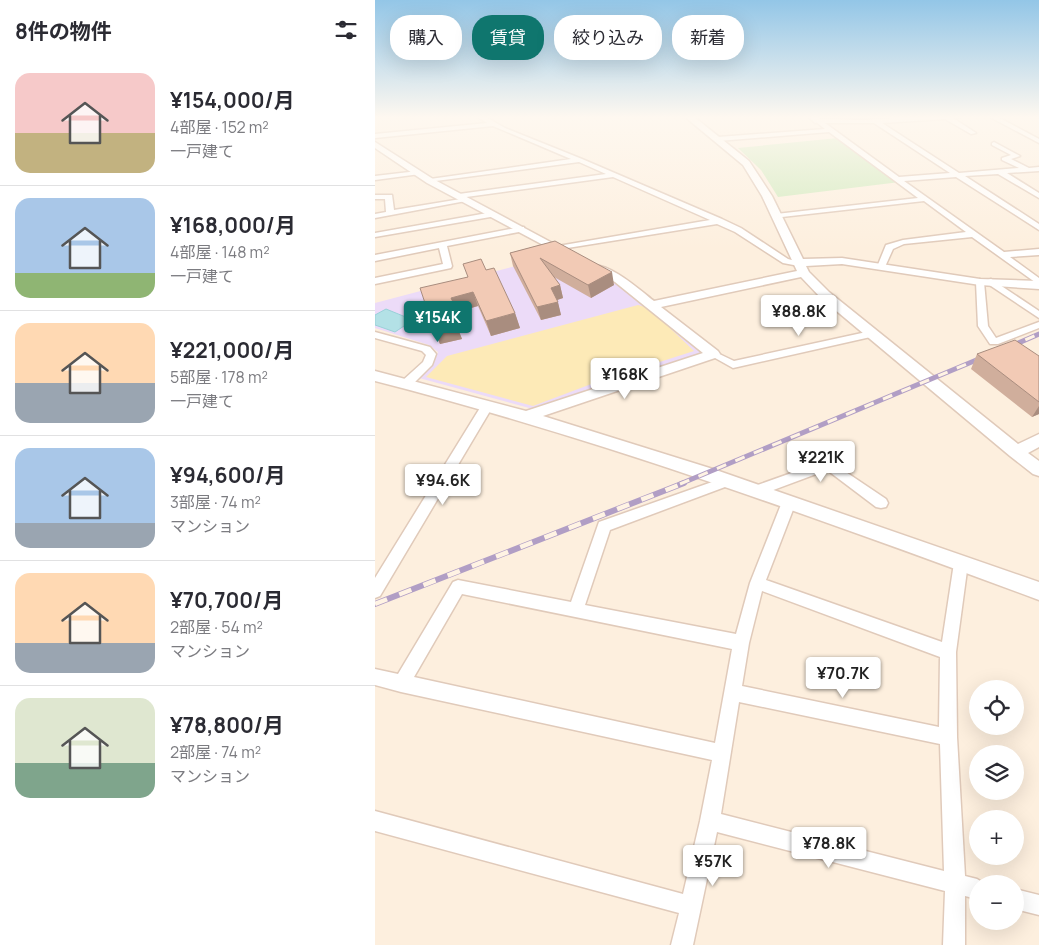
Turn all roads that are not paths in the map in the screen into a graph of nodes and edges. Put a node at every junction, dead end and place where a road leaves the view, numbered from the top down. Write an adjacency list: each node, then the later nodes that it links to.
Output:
1 (400, 160): 9 (street)
2 (580, 160): 12 (street); 15 (street)
3 (743, 160): 23 (street)
4 (872, 160): 14 (street)
5 (936, 160): 11 (street)
6 (1006, 160): 8 (street)
7 (1039, 169): 8 (street)
8 (1029, 170): 10 (street)
9 (418, 172): 13 (street); 15 (street)
10 (1000, 172): 11 (street); 16 (street)
11 (958, 174): 14 (street); 25 (street)
12 (615, 175): 18 (street); 24 (street)
13 (375, 178)
14 (898, 179): 19 (street)
15 (430, 181): 18 (street)
16 (1039, 196)
17 (375, 197): 20 (street)
18 (463, 198): 20 (street); 21 (street)
19 (925, 199): 23 (street); 27 (street)
20 (389, 214): 22 (street)
21 (493, 214): 26 (street); 28 (street)
22 (375, 216)
23 (776, 216): 34 (street)
24 (719, 221): 30 (street); 34 (street)
25 (1039, 228)
26 (521, 229): 29 (street); 30 (street)
27 (974, 234): 32 (street); 35 (street)
28 (375, 235)
29 (443, 245): 33 (street); 36 (street)
30 (558, 248): 39 (street)
31 (1039, 252): 32 (street)
32 (1003, 255): 38 (street)
33 (375, 258)
34 (802, 268): 35 (street); 39 (street); 42 (street)
35 (881, 268): 37 (street)
36 (375, 281)
37 (985, 282): 38 (street); 40 (street); 41 (street)
38 (1039, 283)
39 (653, 306): 44 (street)
40 (1039, 314)
41 (1039, 325)
42 (871, 334): 44 (street); 50 (street)
43 (375, 335): 46 (street)
44 (713, 354): 48 (street)
45 (375, 376): 46 (street)
46 (406, 384): 47 (street)
47 (487, 406): 48 (street); 58 (street)
48 (527, 416): 52 (street)
49 (1039, 440): 50 (street)
50 (1016, 452): 51 (street)
51 (1039, 470)
52 (729, 481): 53 (street); 60 (street)
53 (757, 491): 54 (street); 55 (street)
54 (789, 502): 56 (street); 57 (street)
55 (881, 503)
56 (961, 563): 59 (street); 62 (street)
57 (757, 583): 61 (street); 62 (street)
58 (375, 591)
59 (1039, 591)
60 (576, 610): 61 (street); 64 (street)
61 (741, 643): 65 (street)
62 (948, 652): 66 (street)
63 (375, 677): 64 (street)
64 (401, 684): 67 (street)
65 (732, 692): 66 (street); 67 (street)
66 (948, 737): 70 (street)
67 (722, 753): 69 (street)
68 (375, 821): 74 (street)
69 (711, 821): 70 (street); 74 (street)
70 (955, 883): 71 (street); 76 (street)
71 (969, 887)
72 (1024, 901): 73 (street)
73 (1039, 905)
74 (691, 906): 75 (street)
75 (682, 945)
76 (954, 945)

